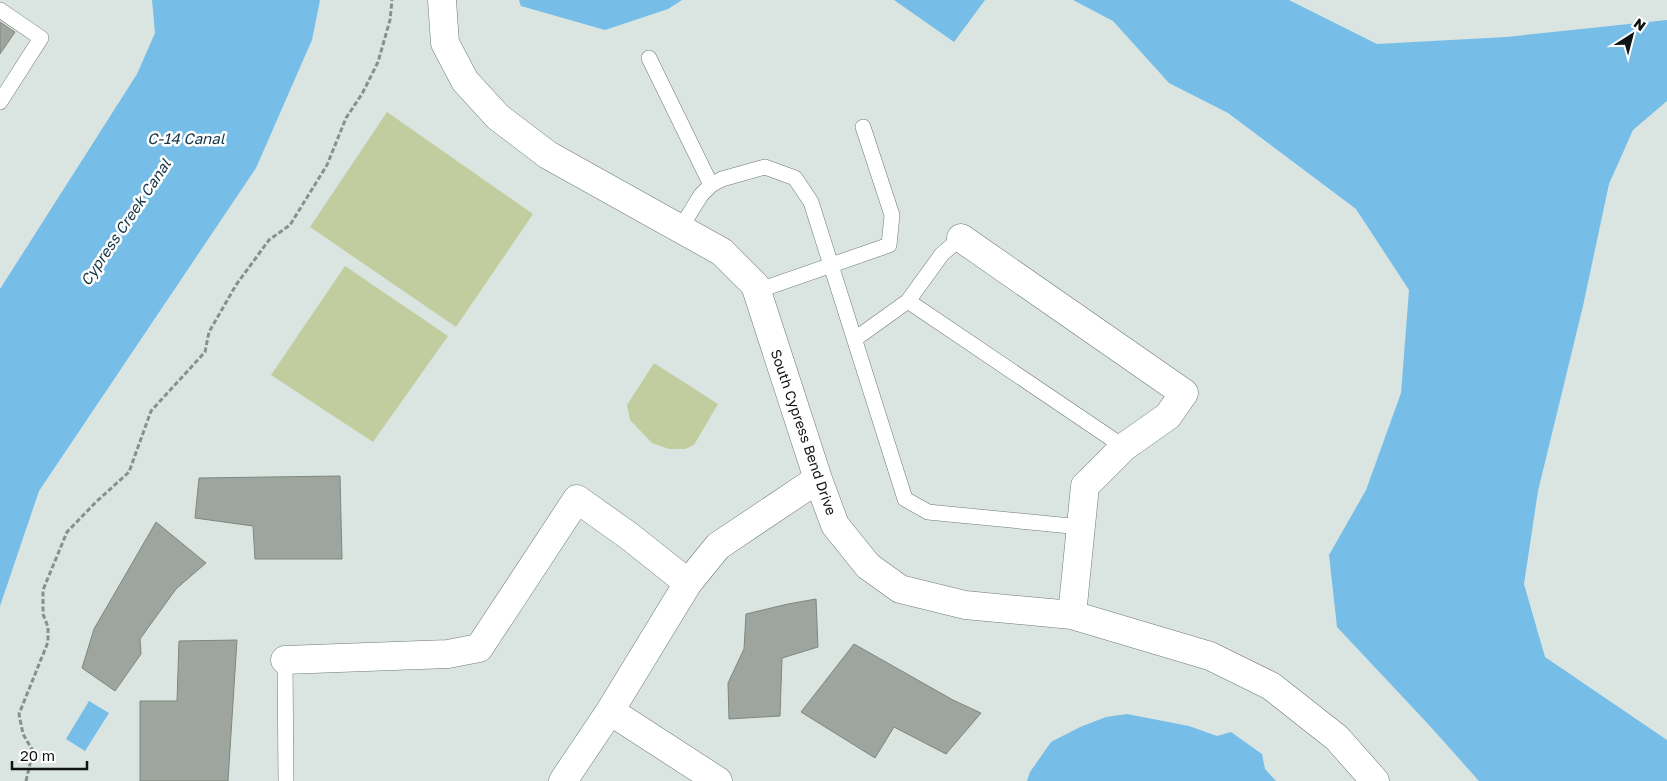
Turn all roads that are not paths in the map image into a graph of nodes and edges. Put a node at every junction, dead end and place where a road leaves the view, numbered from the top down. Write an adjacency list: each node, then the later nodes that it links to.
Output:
1 (442, 0): 7 (street, South Cypress Bend Drive)
2 (0, 10): 4 (lane)
3 (649, 58): 6 (lane)
4 (0, 102)
5 (863, 127): 9 (lane)
6 (711, 185): 7 (lane); 9 (lane)
7 (680, 229): 10 (street, South Cypress Bend Drive)
8 (962, 238): 11 (lane); 13 (street)
9 (832, 265): 10 (lane); 12 (lane)
10 (757, 291): 14 (street, South Cypress Bend Drive)
11 (908, 301): 12 (lane); 13 (lane)
12 (855, 339): 15 (lane)
13 (1124, 448): 15 (street)
14 (818, 479): 16 (street); 17 (street, South Cypress Bend Drive)
15 (1081, 527): 17 (street)
16 (688, 583): 18 (street); 19 (street)
17 (1072, 615): 23 (street, South Cypress Bend Drive)
18 (285, 660): 20 (lane)
19 (610, 710): 21 (street); 22 (street)
20 (286, 781)
21 (563, 781)
22 (718, 781)
23 (1375, 781)

